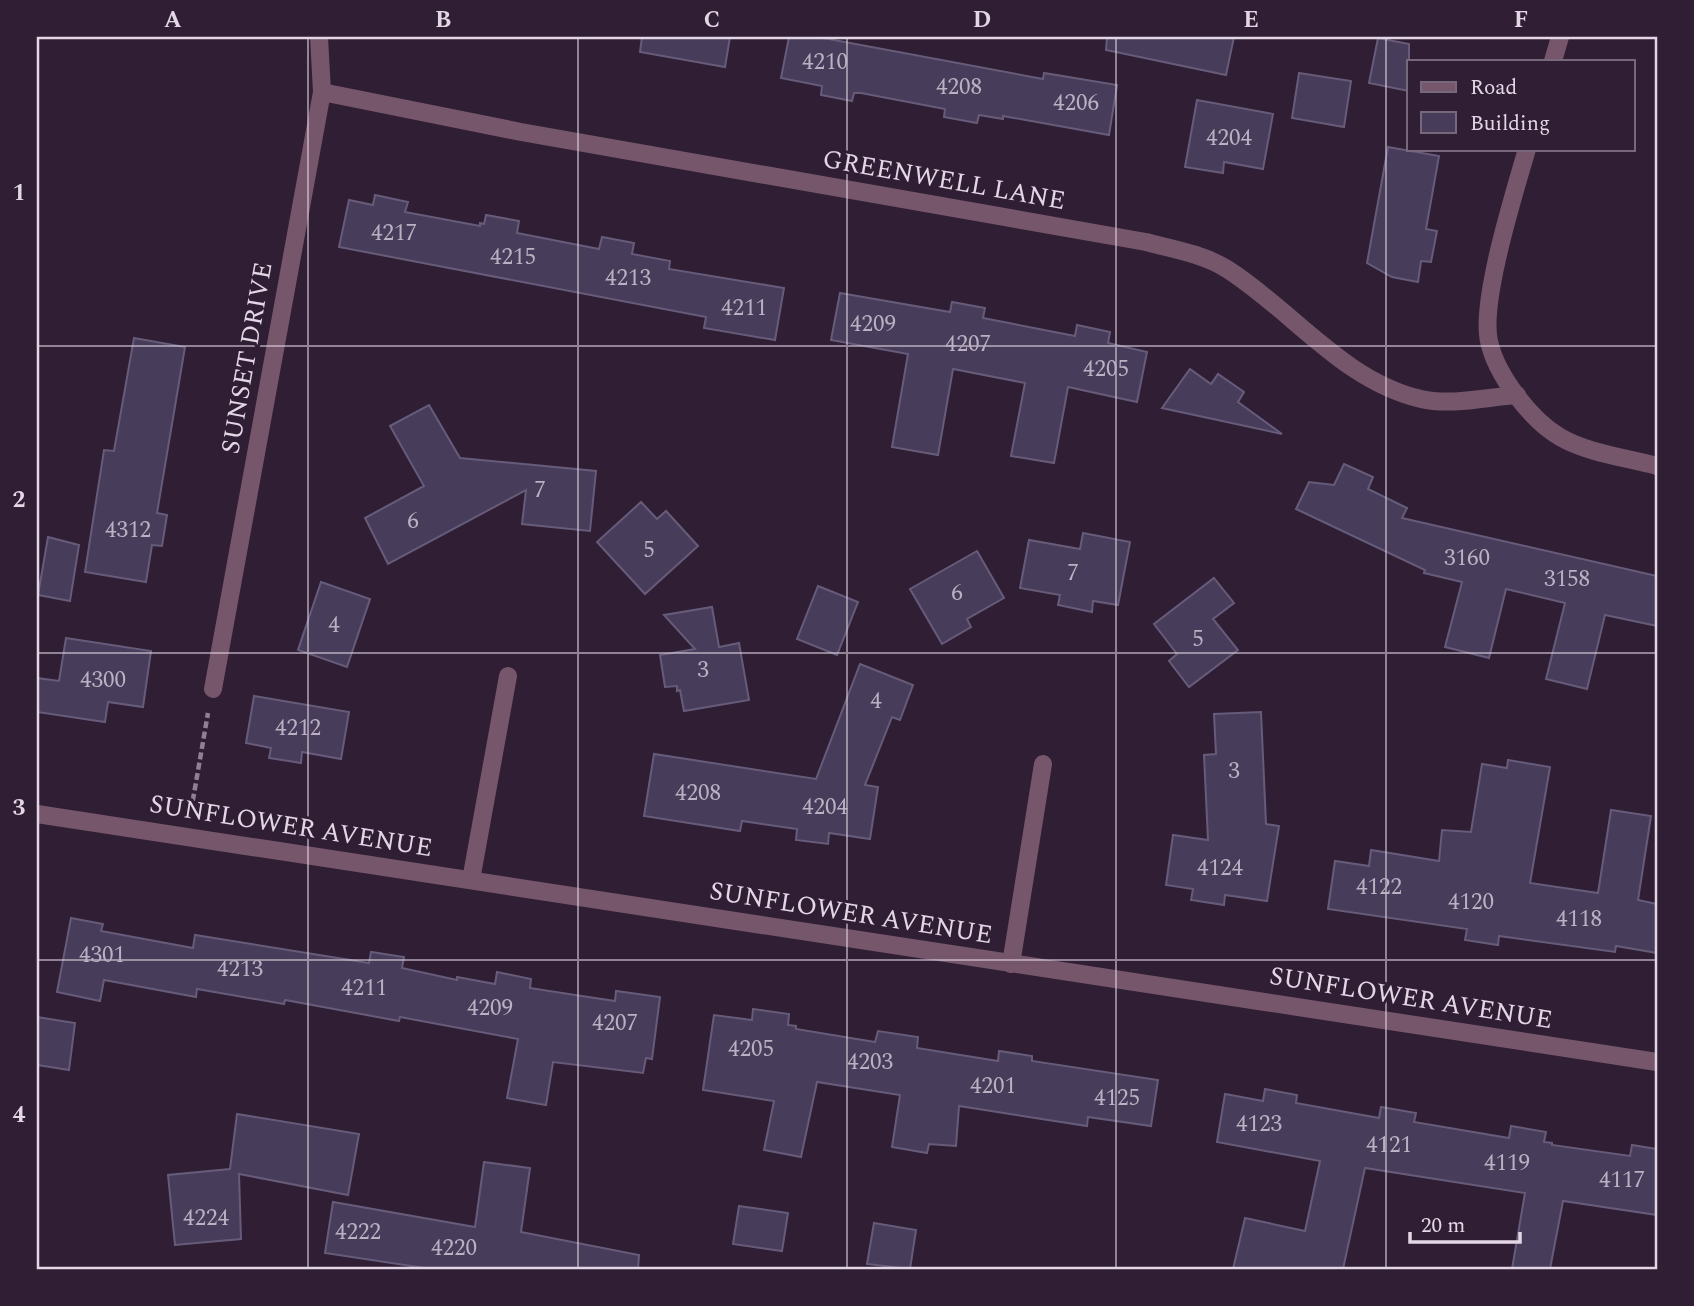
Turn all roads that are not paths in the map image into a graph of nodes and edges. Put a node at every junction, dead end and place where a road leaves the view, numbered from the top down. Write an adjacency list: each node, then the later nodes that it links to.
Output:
1 (319, 37): 4 (street, SUNSET DRIVE)
2 (1560, 37): 3 (street)
3 (1553, 60)
4 (322, 92): 6 (street, GREENWELL LANE); 9 (street, SUNSET DRIVE)
5 (1527, 150): 6 (street)
6 (1517, 395): 7 (street)
7 (1657, 466)
8 (508, 676): 12 (street)
9 (213, 689)
10 (1043, 764): 13 (street)
11 (37, 814): 12 (street, SUNFLOWER AVENUE)
12 (471, 880): 13 (street, SUNFLOWER AVENUE)
13 (1011, 964): 14 (street, SUNFLOWER AVENUE)
14 (1657, 1062)

